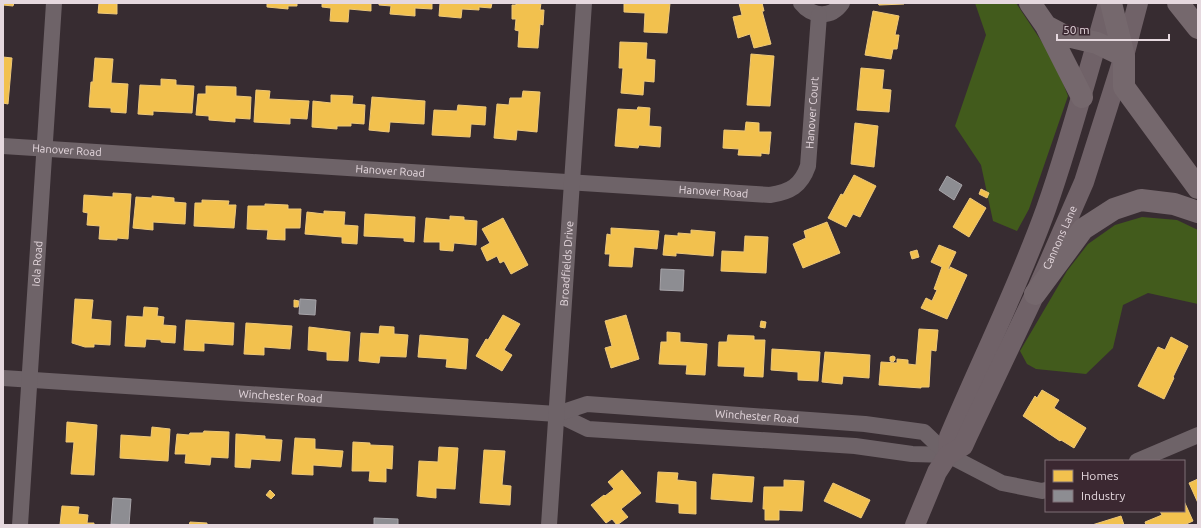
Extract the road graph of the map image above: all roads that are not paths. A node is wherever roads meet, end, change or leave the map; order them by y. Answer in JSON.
{"nodes":[{"id":1,"x":54,"y":3,"type":"edge"},
{"id":2,"x":584,"y":3,"type":"edge"},
{"id":3,"x":801,"y":3,"type":"edge"},
{"id":4,"x":842,"y":3,"type":"edge"},
{"id":5,"x":1030,"y":3,"type":"edge"},
{"id":6,"x":1109,"y":3,"type":"edge"},
{"id":7,"x":1178,"y":3,"type":"edge"},
{"id":8,"x":1136,"y":9,"type":"edge"},
{"id":9,"x":819,"y":15,"type":"junction"},
{"id":10,"x":1046,"y":26,"type":"junction"},
{"id":11,"x":1198,"y":28,"type":"edge"},
{"id":12,"x":1097,"y":43,"type":"junction"},
{"id":13,"x":1124,"y":56,"type":"junction"},
{"id":14,"x":1082,"y":97,"type":"junction"},
{"id":15,"x":3,"y":146,"type":"edge"},
{"id":16,"x":44,"y":149,"type":"junction"},
{"id":17,"x":572,"y":183,"type":"junction"},
{"id":18,"x":1198,"y":188,"type":"edge"},
{"id":19,"x":776,"y":194,"type":"joint"},
{"id":20,"x":1198,"y":212,"type":"edge"},
{"id":21,"x":1014,"y":290,"type":"junction"},
{"id":22,"x":1034,"y":296,"type":"junction"},
{"id":23,"x":3,"y":378,"type":"edge"},
{"id":24,"x":30,"y":380,"type":"junction"},
{"id":25,"x":706,"y":413,"type":"junction"},
{"id":26,"x":557,"y":414,"type":"junction"},
{"id":27,"x":814,"y":421,"type":"junction"},
{"id":28,"x":1198,"y":435,"type":"edge"},
{"id":29,"x":706,"y":437,"type":"junction"},
{"id":30,"x":814,"y":443,"type":"junction"},
{"id":31,"x":948,"y":455,"type":"junction"},
{"id":32,"x":1139,"y":460,"type":"edge"},
{"id":33,"x":1045,"y":490,"type":"edge"},
{"id":34,"x":20,"y":525,"type":"edge"},
{"id":35,"x":549,"y":525,"type":"edge"},
{"id":36,"x":915,"y":525,"type":"edge"}],
"edges":[{"from":1,"to":16,"type":"street","name":"Iola Road"},
{"from":2,"to":17,"type":"street","name":"Broadfields Drive"},
{"from":3,"to":9,"type":"street"},
{"from":4,"to":9,"type":"street"},
{"from":5,"to":10,"type":"highway"},
{"from":6,"to":12,"type":"main road","name":"Cannons Lane"},
{"from":6,"to":13,"type":"highway"},
{"from":7,"to":11,"type":"highway"},
{"from":8,"to":13,"type":"main road","name":"Cannons Lane"},
{"from":9,"to":19,"type":"street","name":"Hanover Court"},
{"from":10,"to":12,"type":"highway"},
{"from":10,"to":14,"type":"highway"},
{"from":12,"to":13,"type":"highway"},
{"from":12,"to":14,"type":"main road","name":"Cannons Lane"},
{"from":13,"to":18,"type":"highway"},
{"from":13,"to":22,"type":"main road","name":"Cannons Lane"},
{"from":14,"to":21,"type":"main road","name":"Cannons Lane"},
{"from":15,"to":16,"type":"street","name":"Hanover Road"},
{"from":16,"to":17,"type":"street","name":"Hanover Road"},
{"from":16,"to":24,"type":"street","name":"Iola Road"},
{"from":17,"to":19,"type":"street","name":"Hanover Road"},
{"from":17,"to":26,"type":"street","name":"Broadfields Drive"},
{"from":20,"to":22,"type":"highway"},
{"from":21,"to":22,"type":"main road"},
{"from":21,"to":31,"type":"main road","name":"Cannons Lane"},
{"from":22,"to":31,"type":"main road","name":"Cannons Lane"},
{"from":23,"to":24,"type":"street","name":"Winchester Road"},
{"from":24,"to":26,"type":"street","name":"Winchester Road"},
{"from":24,"to":34,"type":"street","name":"Iola Road"},
{"from":25,"to":26,"type":"street","name":"Winchester Road"},
{"from":25,"to":27,"type":"street","name":"Winchester Road"},
{"from":25,"to":29,"type":"street"},
{"from":26,"to":29,"type":"street","name":"Winchester Road"},
{"from":26,"to":35,"type":"street","name":"Broadfields Drive"},
{"from":27,"to":30,"type":"street"},
{"from":27,"to":31,"type":"street","name":"Winchester Road"},
{"from":28,"to":32,"type":"street"},
{"from":29,"to":30,"type":"street","name":"Winchester Road"},
{"from":30,"to":31,"type":"street","name":"Winchester Road"},
{"from":31,"to":33,"type":"street","name":"Winchester Road"},
{"from":31,"to":36,"type":"main road","name":"Cannons Lane"}]}
